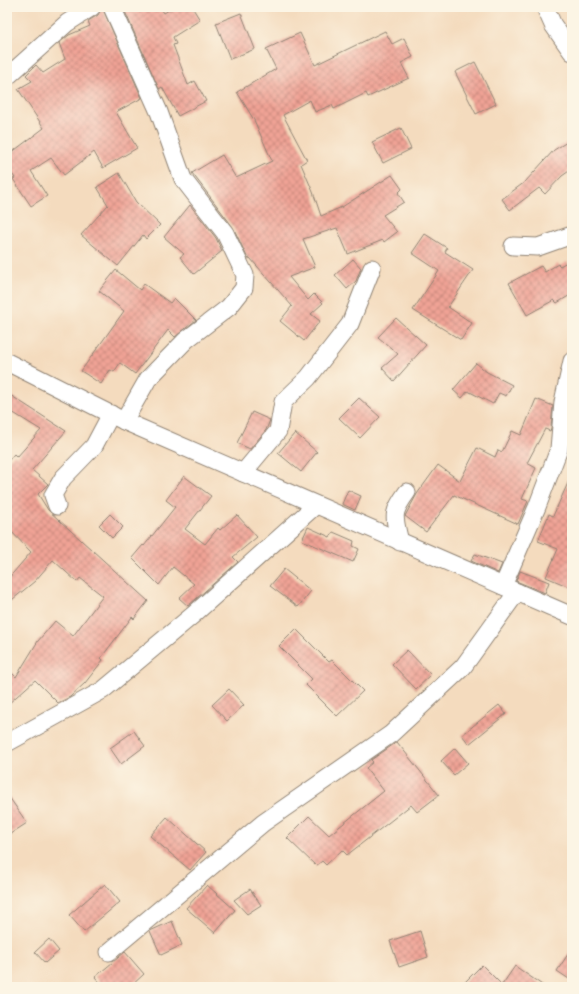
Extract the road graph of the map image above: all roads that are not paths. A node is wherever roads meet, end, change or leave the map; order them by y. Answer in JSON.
{"nodes":[{"id":1,"x":92,"y":7,"type":"edge"},
{"id":2,"x":112,"y":7,"type":"edge"},
{"id":3,"x":545,"y":7,"type":"edge"},
{"id":4,"x":572,"y":52,"type":"edge"},
{"id":5,"x":7,"y":77,"type":"edge"},
{"id":6,"x":572,"y":235,"type":"edge"},
{"id":7,"x":513,"y":246,"type":"dead end"},
{"id":8,"x":372,"y":268,"type":"dead end"},
{"id":9,"x":572,"y":361,"type":"edge"},
{"id":10,"x":7,"y":362,"type":"edge"},
{"id":11,"x":118,"y":418,"type":"junction"},
{"id":12,"x":243,"y":473,"type":"junction"},
{"id":13,"x":407,"y":492,"type":"dead end"},
{"id":14,"x":316,"y":505,"type":"junction"},
{"id":15,"x":57,"y":506,"type":"dead end"},
{"id":16,"x":400,"y":542,"type":"junction"},
{"id":17,"x":510,"y":589,"type":"junction"},
{"id":18,"x":572,"y":616,"type":"edge"},
{"id":19,"x":7,"y":743,"type":"edge"},
{"id":20,"x":109,"y":952,"type":"dead end"}],
"edges":[{"from":1,"to":5,"type":"street"},
{"from":2,"to":11,"type":"street"},
{"from":3,"to":4,"type":"street"},
{"from":6,"to":7,"type":"street"},
{"from":8,"to":12,"type":"street"},
{"from":9,"to":17,"type":"street"},
{"from":10,"to":11,"type":"street"},
{"from":11,"to":12,"type":"street"},
{"from":11,"to":15,"type":"street"},
{"from":12,"to":14,"type":"street"},
{"from":13,"to":16,"type":"street"},
{"from":14,"to":16,"type":"street"},
{"from":14,"to":19,"type":"street"},
{"from":16,"to":17,"type":"street"},
{"from":17,"to":18,"type":"street"},
{"from":17,"to":20,"type":"street"}]}
